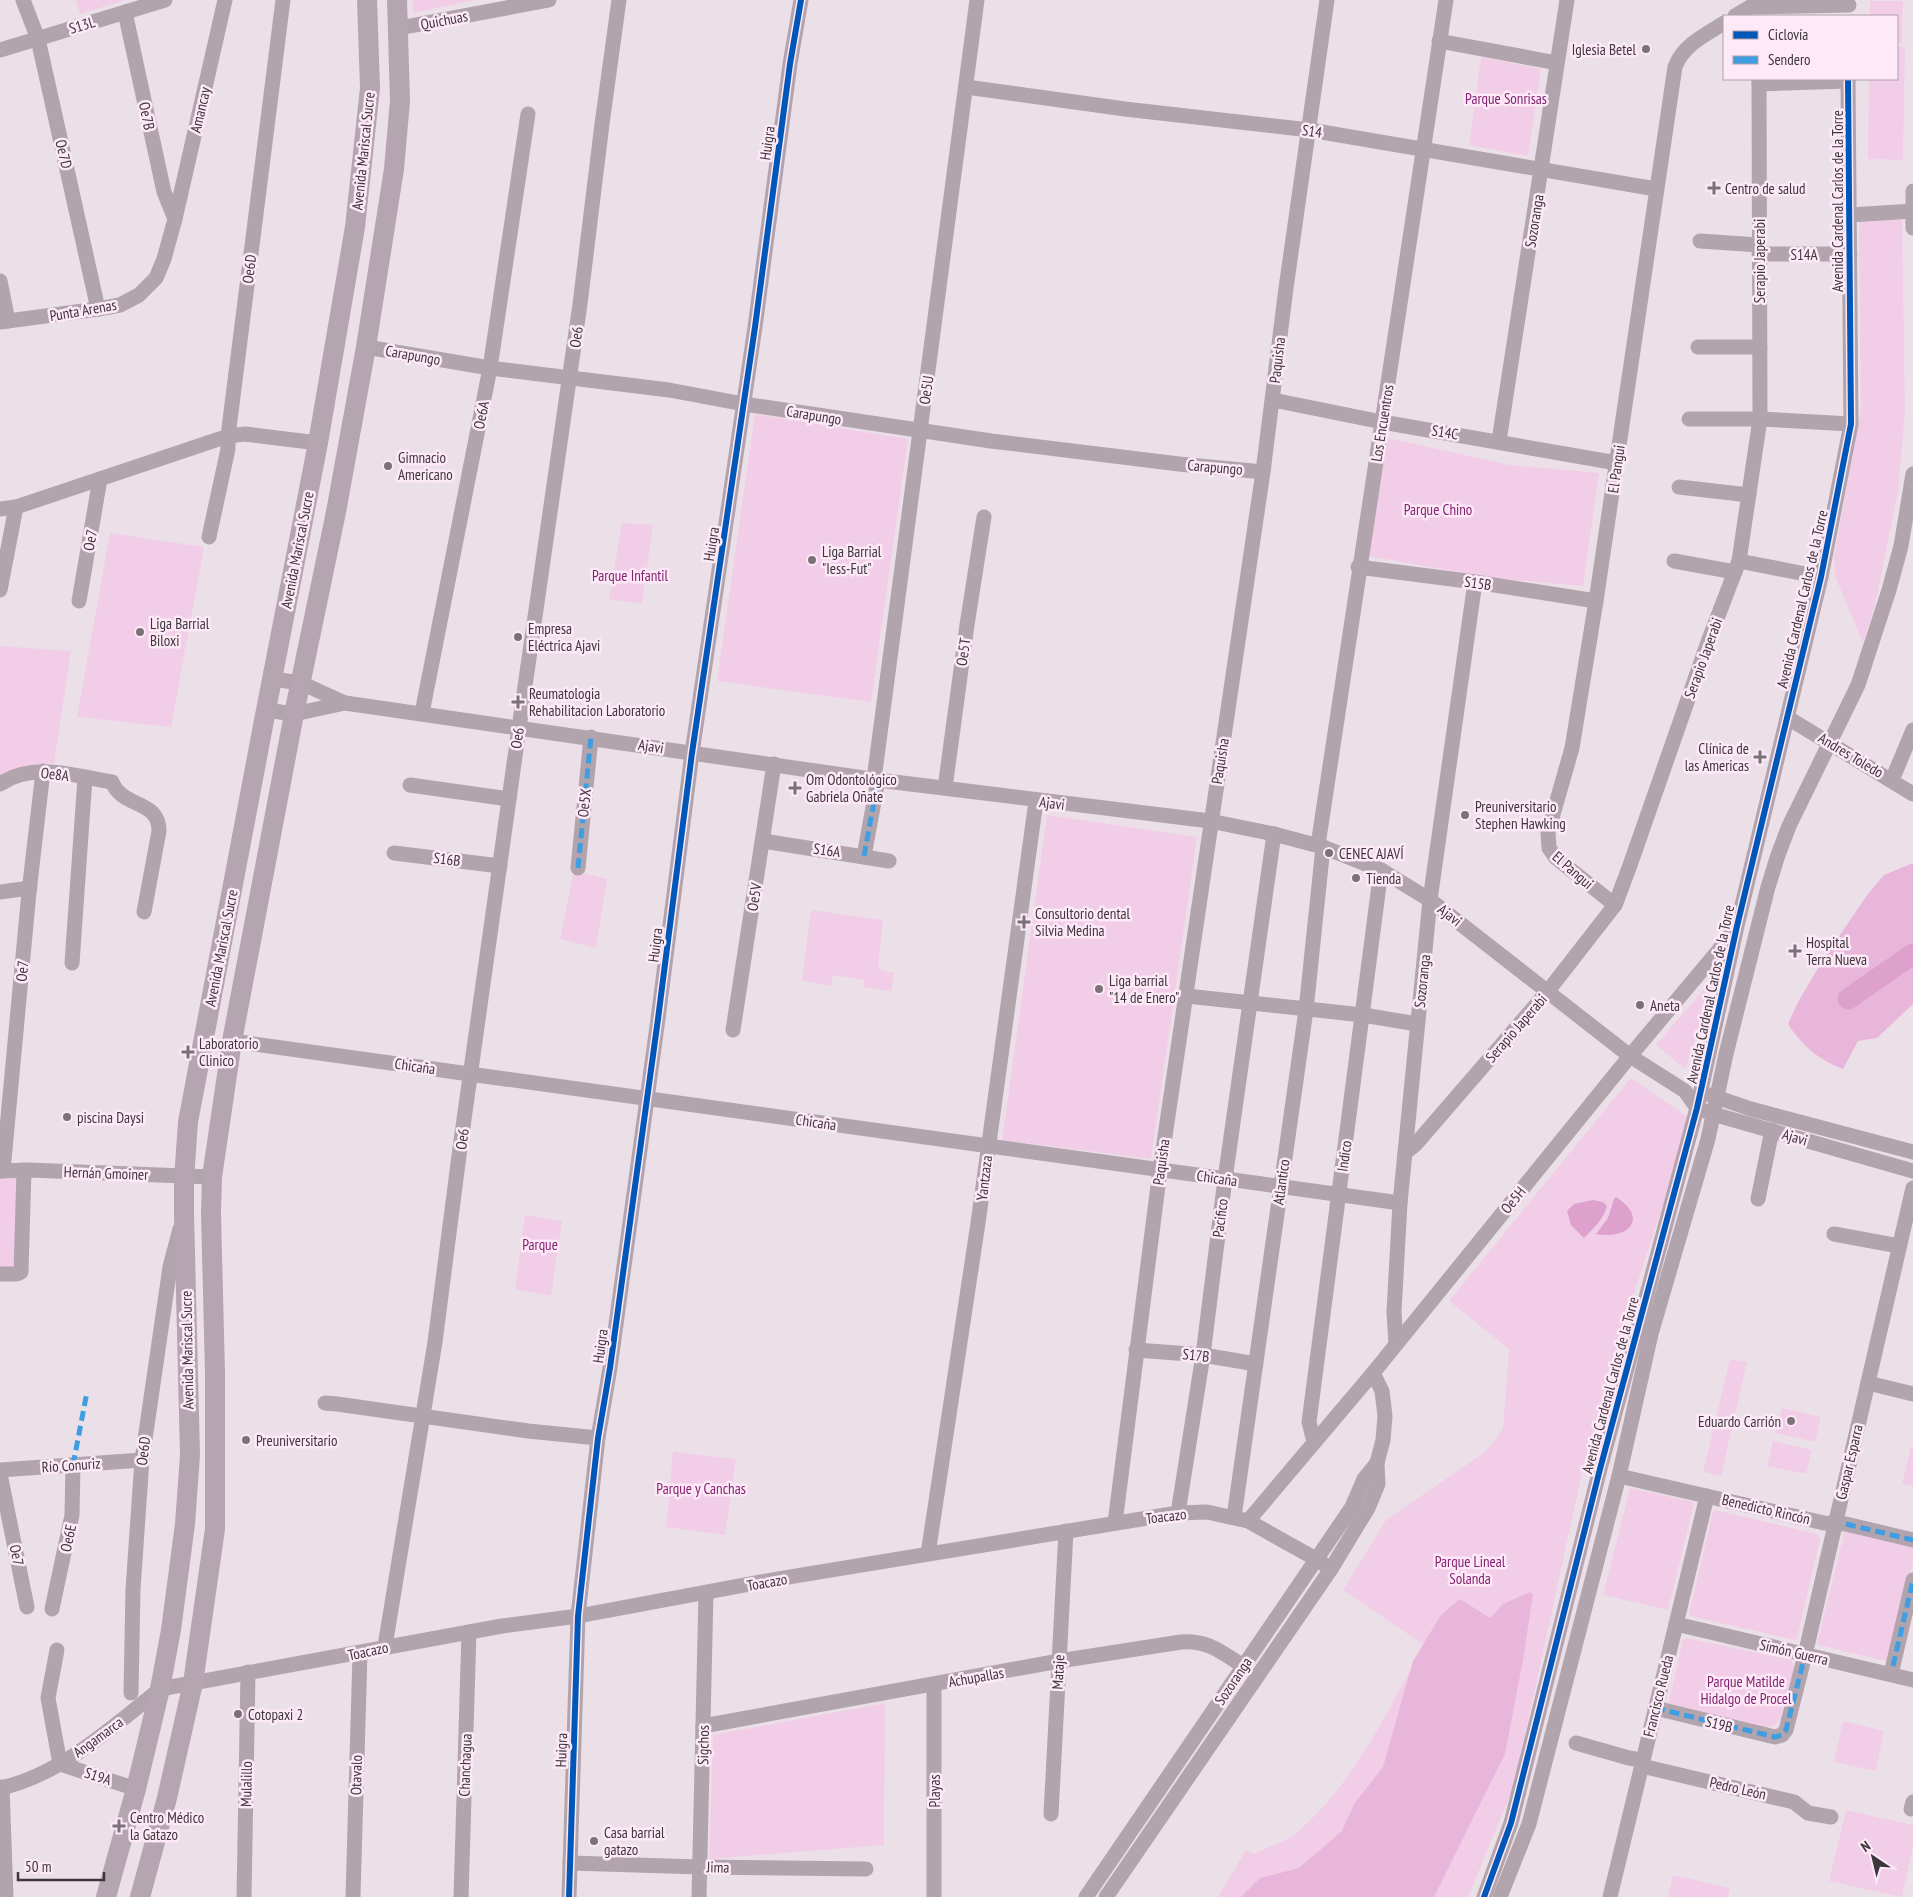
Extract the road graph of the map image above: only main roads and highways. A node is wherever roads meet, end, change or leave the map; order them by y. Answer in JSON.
{"nodes":[{"id":1,"x":367,"y":0,"type":"edge"},
{"id":2,"x":397,"y":0,"type":"edge"},
{"id":3,"x":106,"y":1897,"type":"edge"},
{"id":4,"x":140,"y":1897,"type":"edge"}],
"edges":[{"from":1,"to":3,"type":"main road","name":"Avenida Mariscal Sucre"},
{"from":2,"to":4,"type":"main road","name":"Avenida Mariscal Sucre"}]}
